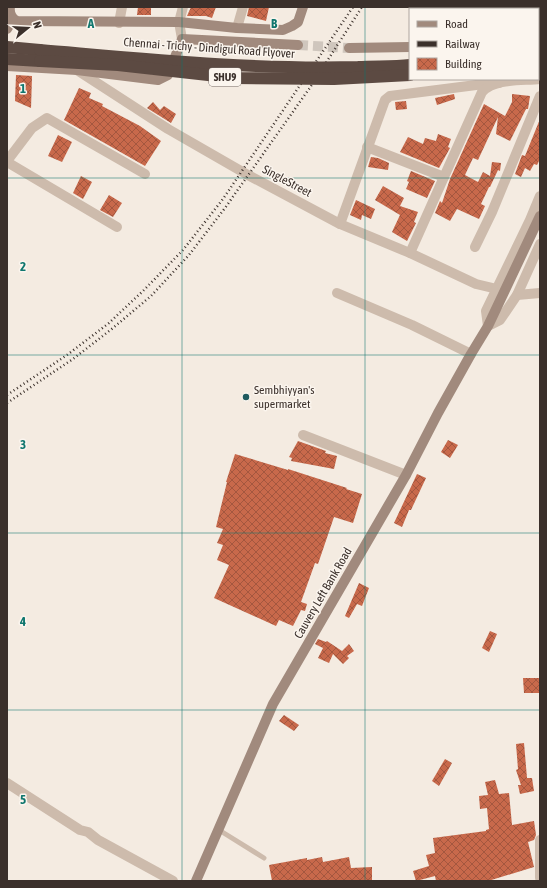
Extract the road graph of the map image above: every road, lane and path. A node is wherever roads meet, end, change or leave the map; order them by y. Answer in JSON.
{"nodes":[{"id":1,"x":10,"y":7,"type":"edge"},
{"id":2,"x":122,"y":7,"type":"edge"},
{"id":3,"x":183,"y":7,"type":"edge"},
{"id":4,"x":243,"y":7,"type":"edge"},
{"id":5,"x":303,"y":7,"type":"edge"},
{"id":6,"x":15,"y":20,"type":"junction"},
{"id":7,"x":179,"y":22,"type":"junction"},
{"id":8,"x":119,"y":23,"type":"junction"},
{"id":9,"x":237,"y":28,"type":"junction"},
{"id":10,"x":7,"y":30,"type":"edge"},
{"id":11,"x":182,"y":39,"type":"junction"},
{"id":12,"x":298,"y":45,"type":"tunnel mouth"},
{"id":13,"x":7,"y":47,"type":"edge"},
{"id":14,"x":409,"y":47,"type":"edge"},
{"id":15,"x":349,"y":48,"type":"tunnel mouth"},
{"id":16,"x":40,"y":56,"type":"junction"},
{"id":17,"x":7,"y":59,"type":"edge"},
{"id":18,"x":409,"y":65,"type":"edge"},
{"id":19,"x":7,"y":66,"type":"edge"},
{"id":20,"x":77,"y":70,"type":"junction"},
{"id":21,"x":409,"y":75,"type":"edge"},
{"id":22,"x":530,"y":80,"type":"edge"},
{"id":23,"x":499,"y":83,"type":"junction"},
{"id":24,"x":540,"y":96,"type":"edge"},
{"id":25,"x":367,"y":147,"type":"junction"},
{"id":26,"x":7,"y":162,"type":"edge"},
{"id":27,"x":145,"y":174,"type":"dead end"},
{"id":28,"x":444,"y":178,"type":"junction"},
{"id":29,"x":540,"y":196,"type":"edge"},
{"id":30,"x":540,"y":216,"type":"edge"},
{"id":31,"x":340,"y":224,"type":"junction"},
{"id":32,"x":118,"y":227,"type":"dead end"},
{"id":33,"x":540,"y":244,"type":"edge"},
{"id":34,"x":475,"y":247,"type":"dead end"},
{"id":35,"x":410,"y":253,"type":"junction"},
{"id":36,"x":497,"y":289,"type":"junction"},
{"id":37,"x":337,"y":293,"type":"dead end"},
{"id":38,"x":540,"y":293,"type":"edge"},
{"id":39,"x":517,"y":295,"type":"junction"},
{"id":40,"x":488,"y":326,"type":"junction"},
{"id":41,"x":471,"y":354,"type":"junction"},
{"id":42,"x":303,"y":435,"type":"dead end"},
{"id":43,"x":406,"y":475,"type":"junction"},
{"id":44,"x":7,"y":783,"type":"edge"},
{"id":45,"x":219,"y":830,"type":"junction"},
{"id":46,"x":540,"y":840,"type":"edge"},
{"id":47,"x":264,"y":858,"type":"dead end"},
{"id":48,"x":540,"y":878,"type":"edge"},
{"id":49,"x":172,"y":881,"type":"edge"},
{"id":50,"x":196,"y":881,"type":"edge"}],
"edges":[{"from":1,"to":6,"type":"main road"},
{"from":2,"to":8,"type":"street"},
{"from":3,"to":7,"type":"street"},
{"from":4,"to":9,"type":"street"},
{"from":5,"to":9,"type":"main road"},
{"from":6,"to":8,"type":"main road"},
{"from":6,"to":10,"type":"main road"},
{"from":7,"to":8,"type":"main road"},
{"from":7,"to":9,"type":"main road"},
{"from":7,"to":11,"type":"street"},
{"from":11,"to":12,"type":"main road"},
{"from":11,"to":20,"type":"main road"},
{"from":13,"to":16,"type":"highway","name":"Chennai - Trichy - Dindigul Road Flyover","number":"SHU9"},
{"from":14,"to":15,"type":"main road"},
{"from":16,"to":17,"type":"highway","name":"Chennai - Trichy - Dindigul Road Flyover","number":"SHU9"},
{"from":16,"to":18,"type":"highway","name":"Chennai - Trichy - Dindigul Road Flyover","number":"SHU9","bridge":true},
{"from":16,"to":21,"type":"highway","name":"Chennai - Trichy - Dindigul Road Flyover","number":"SHU9","bridge":true},
{"from":19,"to":20,"type":"main road"},
{"from":20,"to":31,"type":"street","name":"SingleStreet"},
{"from":22,"to":23,"type":"street"},
{"from":23,"to":25,"type":"street"},
{"from":23,"to":28,"type":"street"},
{"from":24,"to":34,"type":"street"},
{"from":25,"to":28,"type":"street"},
{"from":25,"to":31,"type":"street"},
{"from":26,"to":27,"type":"street"},
{"from":26,"to":32,"type":"street"},
{"from":28,"to":35,"type":"street"},
{"from":29,"to":36,"type":"street"},
{"from":30,"to":40,"type":"main road","name":"Cauvery Left Bank Road"},
{"from":31,"to":35,"type":"street","name":"SingleStreet"},
{"from":33,"to":39,"type":"street"},
{"from":35,"to":36,"type":"street","name":"SingleStreet"},
{"from":36,"to":40,"type":"street"},
{"from":37,"to":41,"type":"street"},
{"from":38,"to":39,"type":"street"},
{"from":39,"to":40,"type":"street"},
{"from":40,"to":41,"type":"main road","name":"Cauvery Left Bank Road"},
{"from":41,"to":43,"type":"main road","name":"Cauvery Left Bank Road"},
{"from":42,"to":43,"type":"street"},
{"from":43,"to":45,"type":"main road","name":"Cauvery Left Bank Road"},
{"from":44,"to":49,"type":"street"},
{"from":45,"to":47,"type":"lane"},
{"from":45,"to":50,"type":"main road","name":"Cauvery Left Bank Road"},
{"from":46,"to":48,"type":"street"}]}
